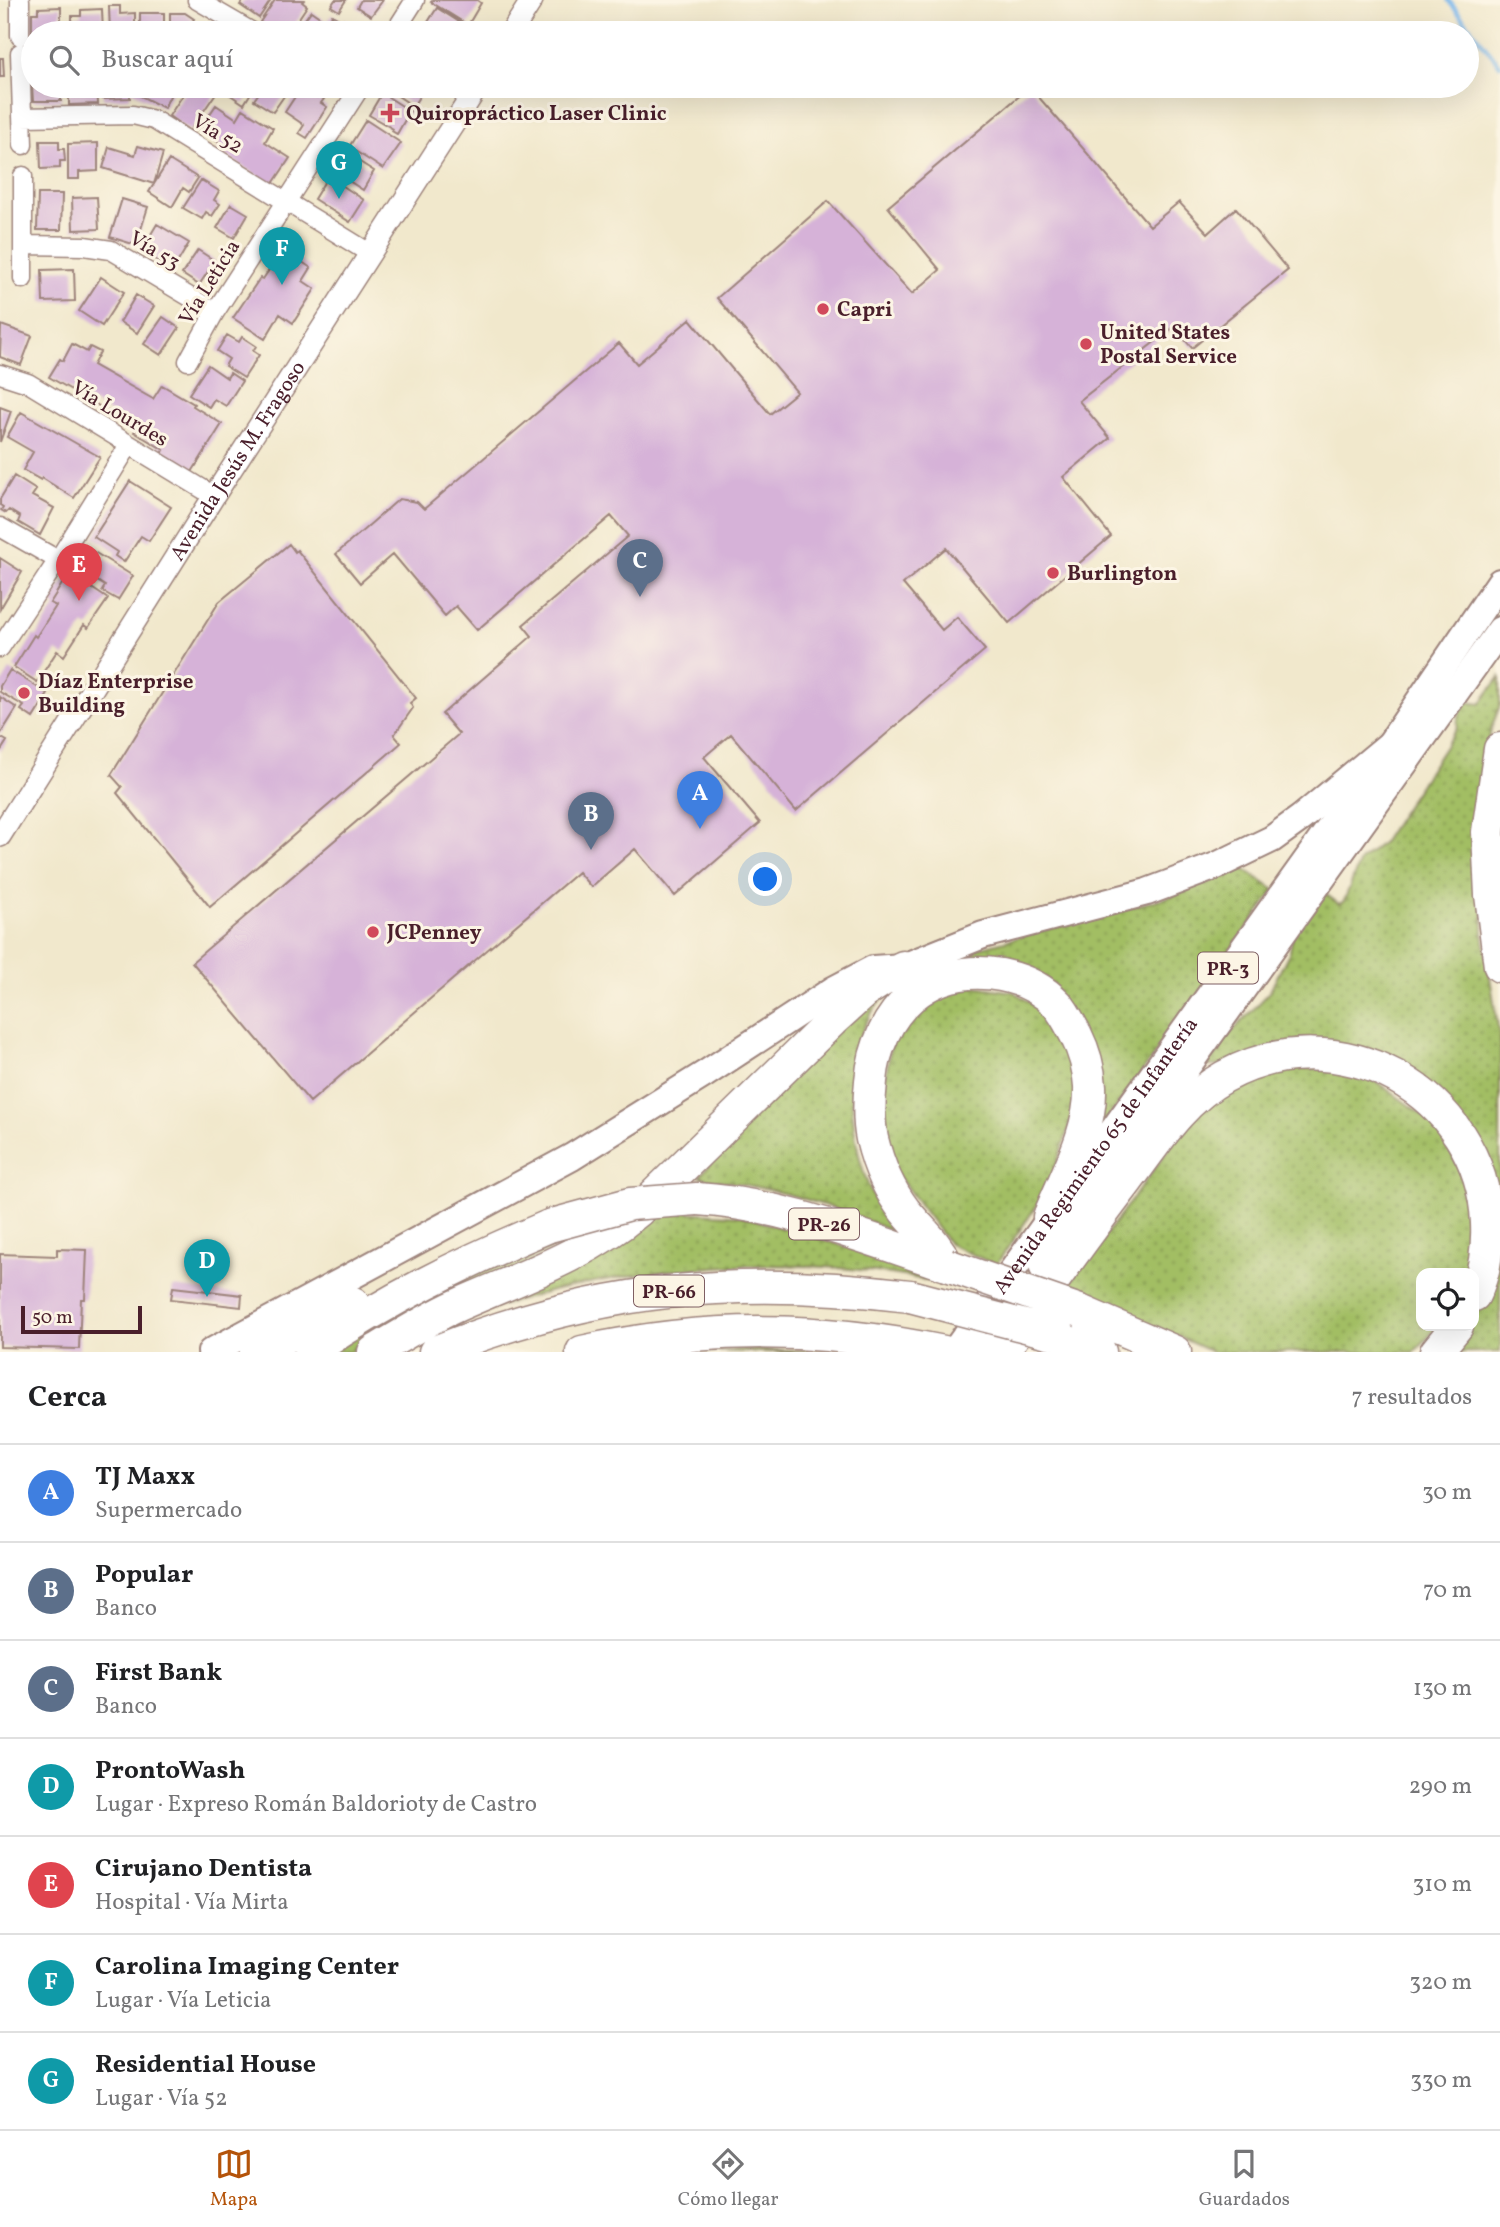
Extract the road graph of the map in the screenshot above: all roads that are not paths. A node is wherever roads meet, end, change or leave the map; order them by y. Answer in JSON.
{"nodes":[{"id":1,"x":20,"y":0,"type":"edge"},
{"id":2,"x":197,"y":0,"type":"edge"},
{"id":3,"x":415,"y":0,"type":"edge"},
{"id":4,"x":532,"y":0,"type":"edge"},
{"id":5,"x":233,"y":21,"type":"edge"},
{"id":6,"x":402,"y":21,"type":"edge"},
{"id":7,"x":519,"y":21,"type":"edge"},
{"id":8,"x":21,"y":80,"type":"edge"},
{"id":9,"x":21,"y":98,"type":"edge"},
{"id":10,"x":348,"y":98,"type":"edge"},
{"id":11,"x":470,"y":98,"type":"edge"},
{"id":12,"x":22,"y":117,"type":"junction"},
{"id":13,"x":23,"y":145,"type":"dead end"},
{"id":14,"x":23,"y":176,"type":"dead end"},
{"id":15,"x":287,"y":203,"type":"junction"},
{"id":16,"x":24,"y":246,"type":"junction"},
{"id":17,"x":371,"y":254,"type":"junction"},
{"id":18,"x":23,"y":279,"type":"dead end"},
{"id":19,"x":215,"y":312,"type":"junction"},
{"id":20,"x":188,"y":361,"type":"dead end"},
{"id":21,"x":0,"y":374,"type":"edge"},
{"id":22,"x":129,"y":445,"type":"junction"},
{"id":23,"x":214,"y":496,"type":"junction"},
{"id":24,"x":0,"y":527,"type":"edge"},
{"id":25,"x":58,"y":560,"type":"junction"},
{"id":26,"x":1500,"y":582,"type":"edge"},
{"id":27,"x":1500,"y":630,"type":"edge"},
{"id":28,"x":0,"y":648,"type":"edge"},
{"id":29,"x":1390,"y":744,"type":"junction"},
{"id":30,"x":1500,"y":749,"type":"edge"},
{"id":31,"x":0,"y":836,"type":"edge"},
{"id":32,"x":1500,"y":966,"type":"edge"},
{"id":33,"x":904,"y":967,"type":"junction"},
{"id":34,"x":1049,"y":1217,"type":"junction"},
{"id":35,"x":475,"y":1259,"type":"junction"},
{"id":36,"x":947,"y":1265,"type":"junction"},
{"id":37,"x":1479,"y":1279,"type":"edge"},
{"id":38,"x":1453,"y":1331,"type":"edge"},
{"id":39,"x":211,"y":1352,"type":"edge"},
{"id":40,"x":256,"y":1352,"type":"edge"},
{"id":41,"x":310,"y":1352,"type":"edge"},
{"id":42,"x":374,"y":1352,"type":"edge"},
{"id":43,"x":435,"y":1352,"type":"edge"},
{"id":44,"x":582,"y":1352,"type":"edge"},
{"id":45,"x":944,"y":1352,"type":"edge"},
{"id":46,"x":954,"y":1352,"type":"edge"},
{"id":47,"x":983,"y":1352,"type":"edge"},
{"id":48,"x":1002,"y":1352,"type":"edge"},
{"id":49,"x":1100,"y":1352,"type":"edge"},
{"id":50,"x":1175,"y":1352,"type":"edge"},
{"id":51,"x":1436,"y":1352,"type":"edge"}],
"edges":[{"from":1,"to":8,"type":"street"},
{"from":2,"to":5,"type":"street"},
{"from":3,"to":6,"type":"street"},
{"from":4,"to":7,"type":"street"},
{"from":9,"to":12,"type":"street"},
{"from":10,"to":15,"type":"street","name":"Vía Leticia"},
{"from":11,"to":17,"type":"street","name":"Avenida Jesús M. Fragoso"},
{"from":12,"to":13,"type":"street"},
{"from":12,"to":15,"type":"street","name":"Vía 52"},
{"from":14,"to":16,"type":"street"},
{"from":15,"to":17,"type":"street","name":"Vía 52"},
{"from":15,"to":19,"type":"street","name":"Vía Leticia"},
{"from":16,"to":18,"type":"street"},
{"from":16,"to":19,"type":"street","name":"Vía 53"},
{"from":17,"to":23,"type":"street","name":"Avenida Jesús M. Fragoso"},
{"from":19,"to":20,"type":"street","name":"Vía Leticia"},
{"from":21,"to":22,"type":"street","name":"Vía Lourdes"},
{"from":22,"to":23,"type":"street","name":"Vía Lourdes"},
{"from":22,"to":25,"type":"street"},
{"from":23,"to":31,"type":"street","name":"Avenida Jesús M. Fragoso"},
{"from":24,"to":25,"type":"street"},
{"from":25,"to":28,"type":"street"},
{"from":26,"to":29,"type":"main road","name":"Avenida Regimiento 65 de Infantería","number":"PR-3"},
{"from":27,"to":47,"type":"main road","name":"Avenida Regimiento 65 de Infantería","number":"PR-3"},
{"from":29,"to":33,"type":"main road"},
{"from":29,"to":34,"type":"main road","name":"Avenida Regimiento 65 de Infantería","number":"PR-3"},
{"from":30,"to":32,"type":"highway"},
{"from":33,"to":39,"type":"main road"},
{"from":33,"to":42,"type":"highway"},
{"from":34,"to":36,"type":"highway"},
{"from":34,"to":46,"type":"main road","name":"Avenida Regimiento 65 de Infantería","number":"PR-3"},
{"from":35,"to":36,"type":"highway","number":"PR-26","bridge":true},
{"from":35,"to":40,"type":"highway"},
{"from":35,"to":41,"type":"highway","number":"PR-26"},
{"from":36,"to":50,"type":"highway","number":"PR-26","bridge":true},
{"from":37,"to":48,"type":"highway"},
{"from":38,"to":51,"type":"highway"},
{"from":43,"to":49,"type":"highway","number":"PR-66","bridge":true},
{"from":44,"to":45,"type":"highway","number":"PR-66"}]}
